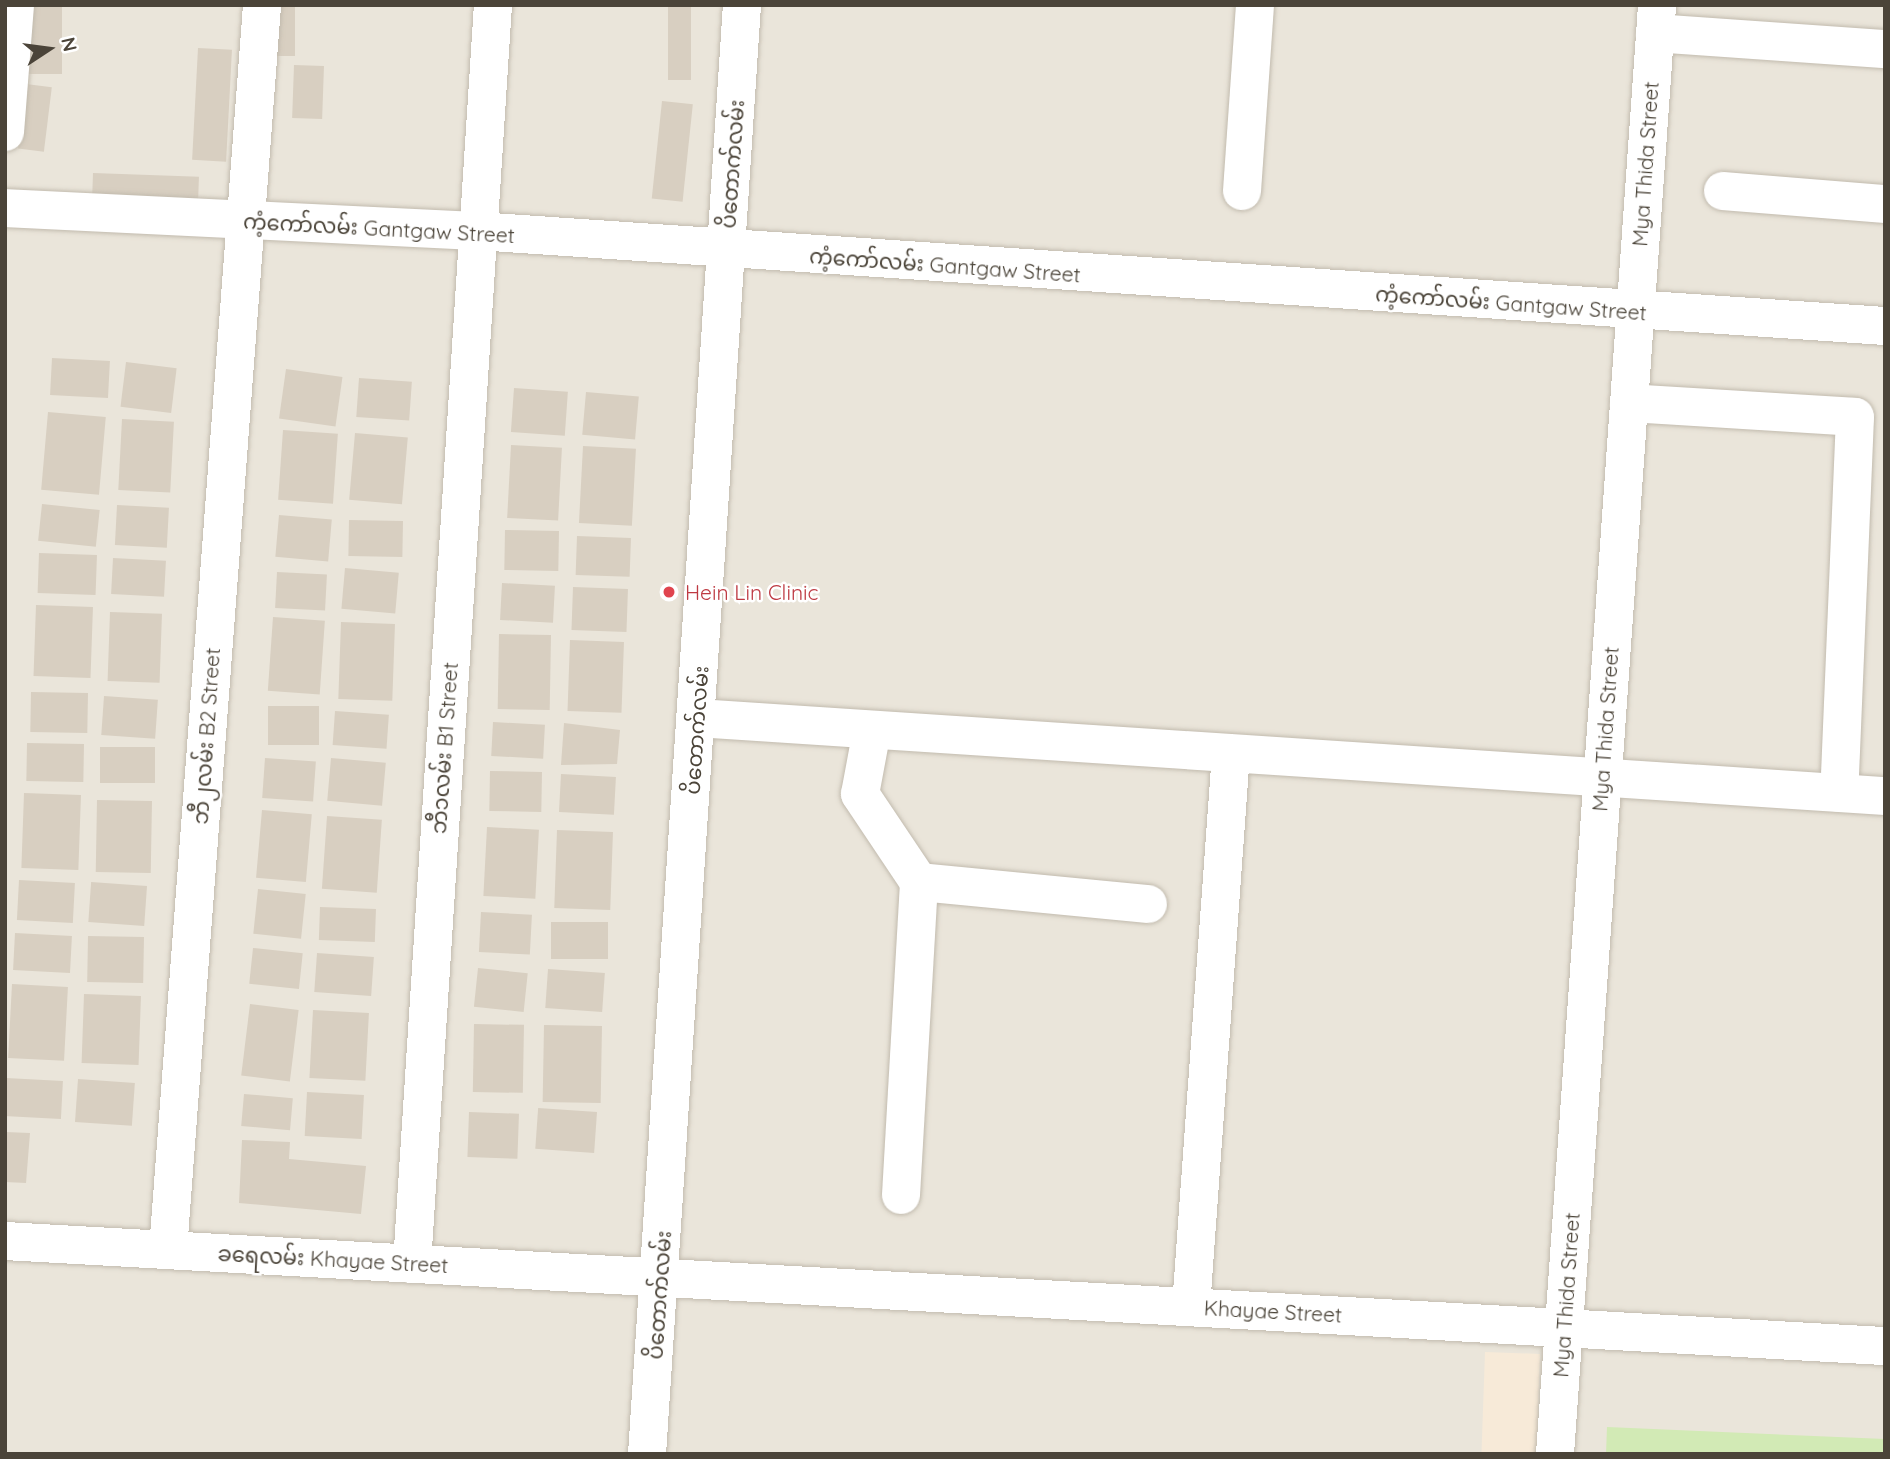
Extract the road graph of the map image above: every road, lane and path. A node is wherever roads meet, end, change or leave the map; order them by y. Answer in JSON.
{"nodes":[{"id":1,"x":15,"y":5,"type":"edge"},
{"id":2,"x":262,"y":5,"type":"edge"},
{"id":3,"x":493,"y":5,"type":"edge"},
{"id":4,"x":742,"y":5,"type":"edge"},
{"id":5,"x":1255,"y":5,"type":"edge"},
{"id":6,"x":1656,"y":19,"type":"edge"},
{"id":7,"x":1885,"y":49,"type":"edge"},
{"id":8,"x":5,"y":132,"type":"edge"},
{"id":9,"x":1242,"y":191,"type":"dead end"},
{"id":10,"x":1723,"y":191,"type":"dead end"},
{"id":11,"x":1885,"y":204,"type":"edge"},
{"id":12,"x":5,"y":208,"type":"edge"},
{"id":13,"x":245,"y":222,"type":"junction"},
{"id":14,"x":477,"y":231,"type":"junction"},
{"id":15,"x":726,"y":251,"type":"junction"},
{"id":16,"x":1634,"y":312,"type":"junction"},
{"id":17,"x":1885,"y":326,"type":"edge"},
{"id":18,"x":1629,"y":403,"type":"junction"},
{"id":19,"x":1870,"y":418,"type":"edge"},
{"id":20,"x":697,"y":718,"type":"junction"},
{"id":21,"x":872,"y":730,"type":"junction"},
{"id":22,"x":1231,"y":753,"type":"junction"},
{"id":23,"x":1601,"y":775,"type":"junction"},
{"id":24,"x":1839,"y":793,"type":"junction"},
{"id":25,"x":1885,"y":796,"type":"edge"},
{"id":26,"x":919,"y":882,"type":"junction"},
{"id":27,"x":1148,"y":904,"type":"dead end"},
{"id":28,"x":901,"y":1195,"type":"dead end"},
{"id":29,"x":5,"y":1241,"type":"edge"},
{"id":30,"x":168,"y":1250,"type":"junction"},
{"id":31,"x":412,"y":1264,"type":"junction"},
{"id":32,"x":661,"y":1279,"type":"junction"},
{"id":33,"x":1191,"y":1307,"type":"junction"},
{"id":34,"x":1565,"y":1327,"type":"junction"},
{"id":35,"x":1885,"y":1346,"type":"edge"},
{"id":36,"x":647,"y":1454,"type":"edge"},
{"id":37,"x":1555,"y":1454,"type":"edge"}],
"edges":[{"from":1,"to":8,"type":"street"},
{"from":2,"to":13,"type":"street","name":"ဘီ၂လမ်း B2 Street"},
{"from":3,"to":14,"type":"street","name":"ဘီ၁လမ်း B1 Street"},
{"from":4,"to":15,"type":"street","name":"ပိတောက်လမ်း"},
{"from":5,"to":9,"type":"street"},
{"from":6,"to":7,"type":"street"},
{"from":6,"to":16,"type":"street","name":"Mya Thida Street"},
{"from":10,"to":11,"type":"street"},
{"from":12,"to":13,"type":"street","name":"ကံ့ကော်လမ်း Gantgaw Street"},
{"from":13,"to":14,"type":"street","name":"ကံ့ကော်လမ်း Gantgaw Street"},
{"from":13,"to":30,"type":"street","name":"ဘီ၂လမ်း B2 Street"},
{"from":14,"to":15,"type":"street","name":"ကံ့ကော်လမ်း Gantgaw Street"},
{"from":14,"to":31,"type":"street","name":"ဘီ၁လမ်း B1 Street"},
{"from":15,"to":16,"type":"street","name":"ကံ့ကော်လမ်း Gantgaw Street"},
{"from":15,"to":20,"type":"street","name":"ပိတောက်လမ်း"},
{"from":16,"to":17,"type":"street","name":"ကံ့ကော်လမ်း Gantgaw Street"},
{"from":16,"to":18,"type":"street","name":"Mya Thida Street"},
{"from":18,"to":19,"type":"street"},
{"from":18,"to":23,"type":"street","name":"Mya Thida Street"},
{"from":19,"to":24,"type":"street"},
{"from":20,"to":21,"type":"street"},
{"from":20,"to":32,"type":"street","name":"ပိတောက်လမ်း"},
{"from":21,"to":22,"type":"street"},
{"from":21,"to":26,"type":"street"},
{"from":22,"to":23,"type":"street"},
{"from":22,"to":33,"type":"street"},
{"from":23,"to":24,"type":"street"},
{"from":23,"to":34,"type":"street","name":"Mya Thida Street"},
{"from":24,"to":25,"type":"street"},
{"from":26,"to":27,"type":"street"},
{"from":26,"to":28,"type":"street"},
{"from":29,"to":30,"type":"street","name":"ခရေလမ်း Khayae Street"},
{"from":30,"to":31,"type":"street","name":"ခရေလမ်း Khayae Street"},
{"from":31,"to":32,"type":"street","name":"ခရေလမ်း Khayae Street"},
{"from":32,"to":33,"type":"street","name":"Khayae Street"},
{"from":32,"to":36,"type":"street","name":"ပိတောက်လမ်း"},
{"from":33,"to":34,"type":"street","name":"Khayae Street"},
{"from":34,"to":35,"type":"street","name":"Khayae Street"},
{"from":34,"to":37,"type":"street","name":"Mya Thida Street"}]}
